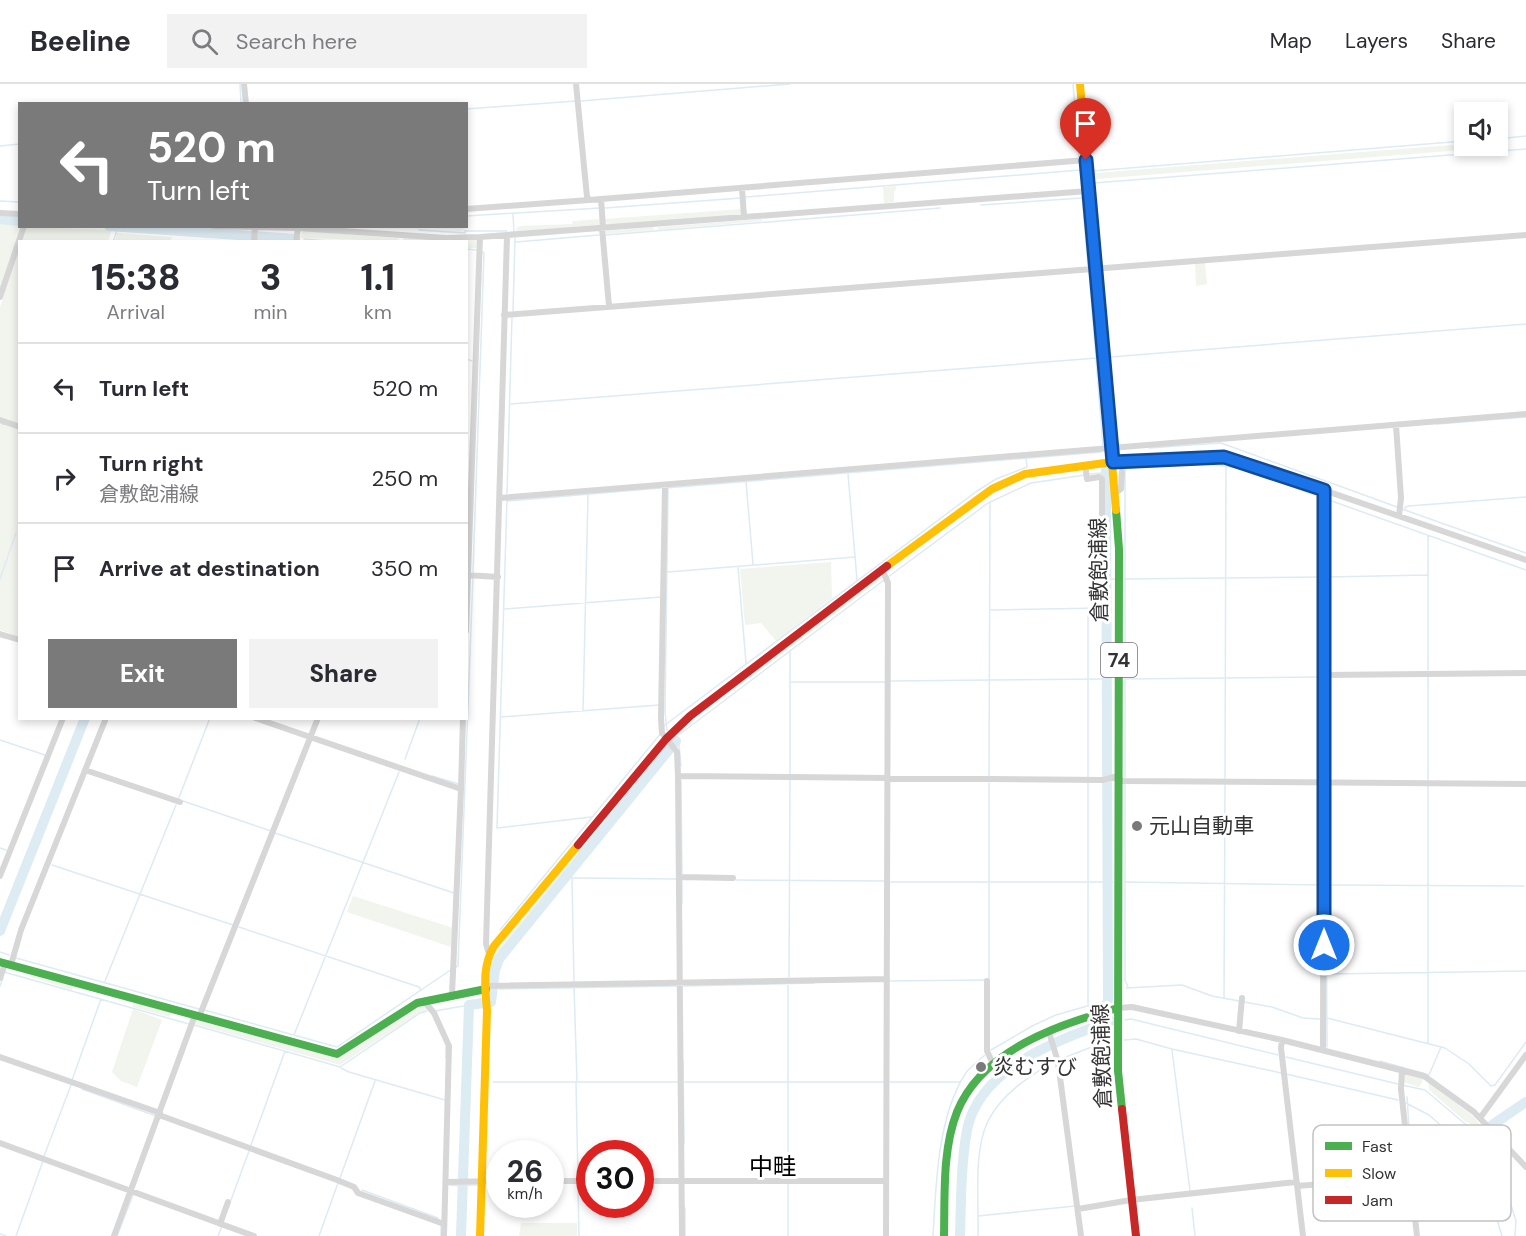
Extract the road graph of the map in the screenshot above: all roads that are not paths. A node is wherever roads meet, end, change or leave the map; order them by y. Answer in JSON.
{"nodes":[{"id":1,"x":244,"y":84,"type":"edge"},
{"id":2,"x":576,"y":84,"type":"edge"},
{"id":3,"x":1080,"y":84,"type":"edge"},
{"id":4,"x":246,"y":102,"type":"edge"},
{"id":5,"x":1086,"y":160,"type":"junction"},
{"id":6,"x":1088,"y":190,"type":"junction"},
{"id":7,"x":743,"y":194,"type":"junction"},
{"id":8,"x":590,"y":200,"type":"junction"},
{"id":9,"x":601,"y":205,"type":"junction"},
{"id":10,"x":468,"y":209,"type":"edge"},
{"id":11,"x":0,"y":213,"type":"edge"},
{"id":12,"x":18,"y":214,"type":"edge"},
{"id":13,"x":744,"y":218,"type":"junction"},
{"id":14,"x":602,"y":227,"type":"junction"},
{"id":15,"x":226,"y":228,"type":"edge"},
{"id":16,"x":298,"y":228,"type":"junction"},
{"id":17,"x":255,"y":233,"type":"edge"},
{"id":18,"x":512,"y":235,"type":"junction"},
{"id":19,"x":1526,"y":235,"type":"edge"},
{"id":20,"x":480,"y":237,"type":"junction"},
{"id":21,"x":296,"y":240,"type":"edge"},
{"id":22,"x":18,"y":244,"type":"edge"},
{"id":23,"x":1090,"y":269,"type":"junction"},
{"id":24,"x":0,"y":297,"type":"edge"},
{"id":25,"x":609,"y":305,"type":"junction"},
{"id":26,"x":510,"y":315,"type":"junction"},
{"id":27,"x":1526,"y":414,"type":"edge"},
{"id":28,"x":0,"y":420,"type":"edge"},
{"id":29,"x":18,"y":426,"type":"edge"},
{"id":30,"x":1396,"y":426,"type":"junction"},
{"id":31,"x":1106,"y":448,"type":"junction"},
{"id":32,"x":1107,"y":463,"type":"junction"},
{"id":33,"x":1086,"y":471,"type":"junction"},
{"id":34,"x":1122,"y":472,"type":"dead end"},
{"id":35,"x":665,"y":487,"type":"junction"},
{"id":36,"x":1115,"y":493,"type":"junction"},
{"id":37,"x":1324,"y":496,"type":"junction"},
{"id":38,"x":504,"y":498,"type":"junction"},
{"id":39,"x":1400,"y":511,"type":"junction"},
{"id":40,"x":1526,"y":560,"type":"edge"},
{"id":41,"x":470,"y":575,"type":"edge"},
{"id":42,"x":885,"y":575,"type":"junction"},
{"id":43,"x":498,"y":577,"type":"junction"},
{"id":44,"x":468,"y":603,"type":"edge"},
{"id":45,"x":1102,"y":609,"type":"dead end"},
{"id":46,"x":0,"y":634,"type":"edge"},
{"id":47,"x":18,"y":639,"type":"edge"},
{"id":48,"x":1526,"y":673,"type":"edge"},
{"id":49,"x":1325,"y":676,"type":"junction"},
{"id":50,"x":62,"y":720,"type":"edge"},
{"id":51,"x":105,"y":720,"type":"edge"},
{"id":52,"x":261,"y":720,"type":"edge"},
{"id":53,"x":317,"y":720,"type":"edge"},
{"id":54,"x":464,"y":720,"type":"edge"},
{"id":55,"x":310,"y":737,"type":"junction"},
{"id":56,"x":667,"y":738,"type":"junction"},
{"id":57,"x":85,"y":771,"type":"junction"},
{"id":58,"x":678,"y":776,"type":"junction"},
{"id":59,"x":888,"y":779,"type":"junction"},
{"id":60,"x":1117,"y":780,"type":"junction"},
{"id":61,"x":1325,"y":783,"type":"junction"},
{"id":62,"x":1526,"y":784,"type":"edge"},
{"id":63,"x":461,"y":786,"type":"junction"},
{"id":64,"x":179,"y":801,"type":"dead end"},
{"id":65,"x":0,"y":876,"type":"edge"},
{"id":66,"x":681,"y":877,"type":"junction"},
{"id":67,"x":733,"y":878,"type":"dead end"},
{"id":68,"x":489,"y":954,"type":"junction"},
{"id":69,"x":5,"y":963,"type":"edge"},
{"id":70,"x":0,"y":978,"type":"edge"},
{"id":71,"x":887,"y":979,"type":"junction"},
{"id":72,"x":987,"y":981,"type":"dead end"},
{"id":73,"x":682,"y":984,"type":"junction"},
{"id":74,"x":489,"y":987,"type":"junction"},
{"id":75,"x":452,"y":995,"type":"junction"},
{"id":76,"x":1242,"y":1000,"type":"dead end"},
{"id":77,"x":424,"y":1001,"type":"junction"},
{"id":78,"x":1118,"y":1008,"type":"junction"},
{"id":79,"x":197,"y":1017,"type":"junction"},
{"id":80,"x":1239,"y":1031,"type":"junction"},
{"id":81,"x":1049,"y":1032,"type":"junction"},
{"id":82,"x":1282,"y":1040,"type":"junction"},
{"id":83,"x":1323,"y":1050,"type":"junction"},
{"id":84,"x":1526,"y":1055,"type":"edge"},
{"id":85,"x":0,"y":1057,"type":"edge"},
{"id":86,"x":994,"y":1066,"type":"junction"},
{"id":87,"x":1402,"y":1070,"type":"junction"},
{"id":88,"x":160,"y":1115,"type":"junction"},
{"id":89,"x":1480,"y":1118,"type":"junction"},
{"id":90,"x":1405,"y":1125,"type":"edge"},
{"id":91,"x":1485,"y":1125,"type":"edge"},
{"id":92,"x":0,"y":1143,"type":"edge"},
{"id":93,"x":1511,"y":1152,"type":"edge"},
{"id":94,"x":1526,"y":1167,"type":"edge"},
{"id":95,"x":482,"y":1181,"type":"junction"},
{"id":96,"x":486,"y":1181,"type":"edge"},
{"id":97,"x":654,"y":1181,"type":"edge"},
{"id":98,"x":886,"y":1181,"type":"junction"},
{"id":99,"x":446,"y":1182,"type":"junction"},
{"id":100,"x":683,"y":1182,"type":"junction"},
{"id":101,"x":1313,"y":1184,"type":"edge"},
{"id":102,"x":1297,"y":1185,"type":"junction"},
{"id":103,"x":131,"y":1191,"type":"junction"},
{"id":104,"x":1131,"y":1200,"type":"junction"},
{"id":105,"x":228,"y":1202,"type":"dead end"},
{"id":106,"x":1077,"y":1207,"type":"junction"},
{"id":107,"x":1415,"y":1221,"type":"edge"},
{"id":108,"x":220,"y":1224,"type":"junction"},
{"id":109,"x":442,"y":1224,"type":"junction"},
{"id":110,"x":114,"y":1236,"type":"edge"},
{"id":111,"x":254,"y":1236,"type":"edge"},
{"id":112,"x":444,"y":1236,"type":"edge"},
{"id":113,"x":480,"y":1236,"type":"edge"},
{"id":114,"x":682,"y":1236,"type":"edge"},
{"id":115,"x":886,"y":1236,"type":"edge"},
{"id":116,"x":944,"y":1236,"type":"edge"},
{"id":117,"x":1081,"y":1236,"type":"edge"},
{"id":118,"x":1136,"y":1236,"type":"edge"},
{"id":119,"x":1303,"y":1236,"type":"edge"},
{"id":120,"x":1417,"y":1236,"type":"edge"}],
"edges":[{"from":1,"to":4,"type":"street"},
{"from":2,"to":8,"type":"street"},
{"from":3,"to":5,"type":"street","name":"倉敷飽浦線","number":"74"},
{"from":5,"to":6,"type":"street","name":"倉敷飽浦線","number":"74"},
{"from":5,"to":7,"type":"street"},
{"from":6,"to":13,"type":"street"},
{"from":6,"to":23,"type":"street","name":"倉敷飽浦線","number":"74"},
{"from":7,"to":9,"type":"street"},
{"from":7,"to":13,"type":"street"},
{"from":8,"to":9,"type":"street"},
{"from":8,"to":10,"type":"street"},
{"from":9,"to":14,"type":"street"},
{"from":11,"to":12,"type":"street"},
{"from":13,"to":14,"type":"street"},
{"from":14,"to":18,"type":"street"},
{"from":14,"to":25,"type":"street"},
{"from":15,"to":17,"type":"street"},
{"from":16,"to":17,"type":"street"},
{"from":16,"to":20,"type":"street"},
{"from":16,"to":21,"type":"street"},
{"from":18,"to":20,"type":"street"},
{"from":18,"to":26,"type":"street"},
{"from":19,"to":23,"type":"street"},
{"from":20,"to":41,"type":"street"},
{"from":22,"to":24,"type":"street"},
{"from":23,"to":25,"type":"street"},
{"from":23,"to":31,"type":"street","name":"倉敷飽浦線","number":"74"},
{"from":25,"to":26,"type":"street"},
{"from":26,"to":38,"type":"street"},
{"from":27,"to":30,"type":"street"},
{"from":28,"to":29,"type":"street"},
{"from":30,"to":31,"type":"street"},
{"from":30,"to":39,"type":"street"},
{"from":31,"to":32,"type":"street","name":"倉敷飽浦線","number":"74"},
{"from":31,"to":35,"type":"street"},
{"from":32,"to":33,"type":"street"},
{"from":32,"to":36,"type":"street","name":"倉敷飽浦線","number":"74"},
{"from":32,"to":37,"type":"street"},
{"from":33,"to":42,"type":"street"},
{"from":33,"to":45,"type":"street"},
{"from":34,"to":36,"type":"street"},
{"from":35,"to":38,"type":"street"},
{"from":35,"to":56,"type":"street"},
{"from":36,"to":60,"type":"street","name":"倉敷飽浦線","number":"74"},
{"from":37,"to":39,"type":"street"},
{"from":37,"to":49,"type":"street"},
{"from":38,"to":43,"type":"street"},
{"from":39,"to":40,"type":"street"},
{"from":41,"to":43,"type":"street"},
{"from":41,"to":44,"type":"street"},
{"from":42,"to":56,"type":"street"},
{"from":42,"to":59,"type":"street"},
{"from":43,"to":68,"type":"street"},
{"from":46,"to":47,"type":"street"},
{"from":48,"to":49,"type":"street"},
{"from":49,"to":61,"type":"street"},
{"from":50,"to":65,"type":"street"},
{"from":51,"to":57,"type":"street"},
{"from":52,"to":55,"type":"street"},
{"from":53,"to":55,"type":"street"},
{"from":54,"to":63,"type":"street"},
{"from":55,"to":63,"type":"street"},
{"from":55,"to":79,"type":"street"},
{"from":56,"to":58,"type":"street"},
{"from":56,"to":68,"type":"street"},
{"from":57,"to":64,"type":"street"},
{"from":57,"to":69,"type":"street"},
{"from":58,"to":59,"type":"street"},
{"from":58,"to":66,"type":"street"},
{"from":59,"to":60,"type":"street"},
{"from":59,"to":71,"type":"street"},
{"from":60,"to":61,"type":"street"},
{"from":60,"to":78,"type":"street","name":"倉敷飽浦線","number":"74"},
{"from":61,"to":62,"type":"street"},
{"from":61,"to":83,"type":"street"},
{"from":63,"to":75,"type":"street"},
{"from":66,"to":67,"type":"street"},
{"from":66,"to":73,"type":"street"},
{"from":68,"to":74,"type":"street"},
{"from":69,"to":70,"type":"street"},
{"from":69,"to":79,"type":"street"},
{"from":71,"to":73,"type":"street"},
{"from":71,"to":98,"type":"street"},
{"from":72,"to":86,"type":"street"},
{"from":73,"to":74,"type":"street"},
{"from":73,"to":100,"type":"street"},
{"from":74,"to":75,"type":"street"},
{"from":74,"to":95,"type":"street"},
{"from":75,"to":77,"type":"street"},
{"from":76,"to":80,"type":"street"},
{"from":77,"to":79,"type":"street"},
{"from":77,"to":99,"type":"street"},
{"from":78,"to":80,"type":"street"},
{"from":78,"to":81,"type":"street"},
{"from":78,"to":104,"type":"street","name":"倉敷飽浦線","number":"74"},
{"from":79,"to":88,"type":"street"},
{"from":80,"to":82,"type":"street"},
{"from":81,"to":86,"type":"street"},
{"from":81,"to":106,"type":"street"},
{"from":82,"to":83,"type":"street"},
{"from":82,"to":102,"type":"street"},
{"from":83,"to":87,"type":"street"},
{"from":84,"to":89,"type":"street"},
{"from":85,"to":88,"type":"street"},
{"from":86,"to":116,"type":"street"},
{"from":87,"to":89,"type":"street"},
{"from":87,"to":90,"type":"street"},
{"from":88,"to":103,"type":"street"},
{"from":88,"to":109,"type":"street"},
{"from":89,"to":91,"type":"street"},
{"from":92,"to":103,"type":"street"},
{"from":93,"to":94,"type":"street"},
{"from":95,"to":96,"type":"street"},
{"from":95,"to":99,"type":"street"},
{"from":95,"to":113,"type":"street"},
{"from":97,"to":100,"type":"street"},
{"from":98,"to":100,"type":"street"},
{"from":98,"to":115,"type":"street"},
{"from":99,"to":109,"type":"street"},
{"from":100,"to":114,"type":"street"},
{"from":101,"to":102,"type":"street"},
{"from":102,"to":104,"type":"street"},
{"from":102,"to":119,"type":"street"},
{"from":103,"to":108,"type":"street"},
{"from":103,"to":110,"type":"street"},
{"from":104,"to":106,"type":"street"},
{"from":104,"to":118,"type":"street","name":"倉敷飽浦線","number":"74"},
{"from":105,"to":108,"type":"street"},
{"from":106,"to":117,"type":"street"},
{"from":107,"to":120,"type":"street"},
{"from":108,"to":111,"type":"street"},
{"from":109,"to":112,"type":"street"}]}
